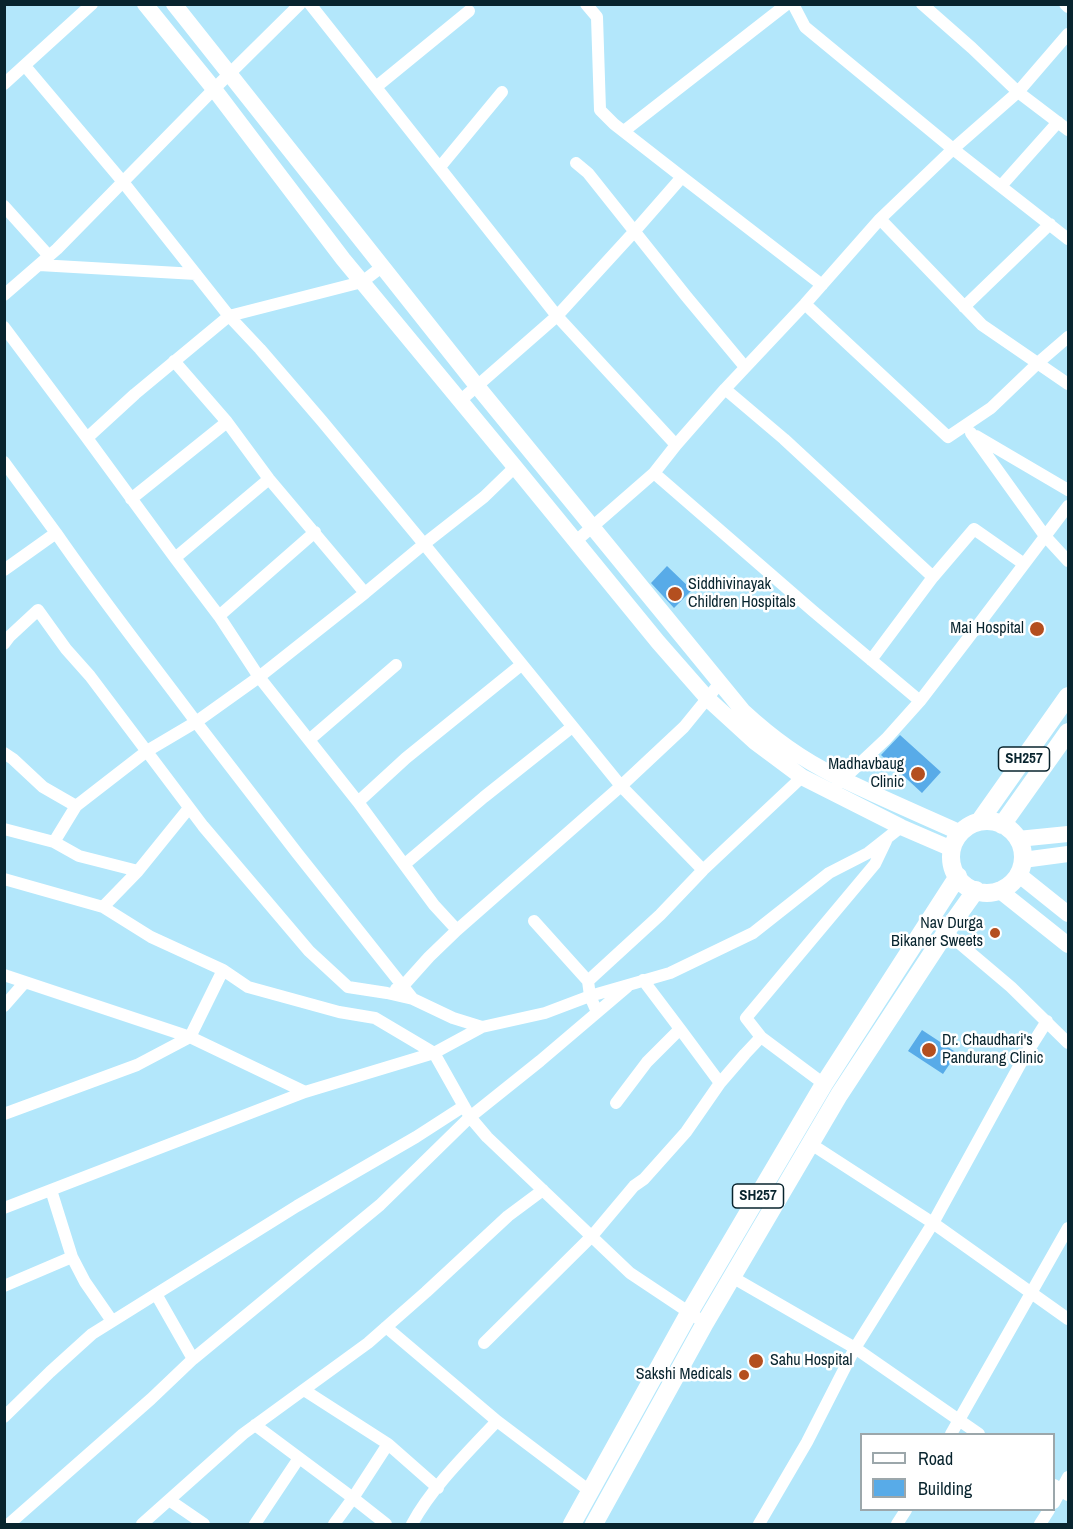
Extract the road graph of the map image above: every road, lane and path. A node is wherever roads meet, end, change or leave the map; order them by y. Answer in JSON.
{"nodes":[{"id":1,"x":92,"y":4,"type":"edge"},
{"id":2,"x":145,"y":4,"type":"edge"},
{"id":3,"x":174,"y":4,"type":"edge"},
{"id":4,"x":300,"y":4,"type":"edge"},
{"id":5,"x":310,"y":4,"type":"edge"},
{"id":6,"x":586,"y":4,"type":"edge"},
{"id":7,"x":787,"y":4,"type":"edge"},
{"id":8,"x":793,"y":4,"type":"edge"},
{"id":9,"x":922,"y":4,"type":"edge"},
{"id":10,"x":469,"y":12,"type":"dead end"},
{"id":11,"x":1068,"y":33,"type":"edge"},
{"id":12,"x":25,"y":66,"type":"junction"},
{"id":13,"x":230,"y":74,"type":"junction"},
{"id":14,"x":4,"y":84,"type":"edge"},
{"id":15,"x":376,"y":87,"type":"junction"},
{"id":16,"x":214,"y":89,"type":"junction"},
{"id":17,"x":502,"y":92,"type":"dead end"},
{"id":18,"x":1018,"y":92,"type":"junction"},
{"id":19,"x":1058,"y":122,"type":"junction"},
{"id":20,"x":1068,"y":130,"type":"edge"},
{"id":21,"x":624,"y":132,"type":"junction"},
{"id":22,"x":953,"y":149,"type":"junction"},
{"id":23,"x":576,"y":163,"type":"dead end"},
{"id":24,"x":440,"y":166,"type":"junction"},
{"id":25,"x":682,"y":177,"type":"junction"},
{"id":26,"x":123,"y":182,"type":"junction"},
{"id":27,"x":1001,"y":186,"type":"junction"},
{"id":28,"x":4,"y":206,"type":"edge"},
{"id":29,"x":880,"y":219,"type":"junction"},
{"id":30,"x":1050,"y":225,"type":"junction"},
{"id":31,"x":634,"y":232,"type":"junction"},
{"id":32,"x":1068,"y":239,"type":"edge"},
{"id":33,"x":49,"y":256,"type":"junction"},
{"id":34,"x":39,"y":265,"type":"junction"},
{"id":35,"x":383,"y":266,"type":"junction"},
{"id":36,"x":196,"y":274,"type":"junction"},
{"id":37,"x":363,"y":282,"type":"junction"},
{"id":38,"x":822,"y":285,"type":"junction"},
{"id":39,"x":4,"y":295,"type":"edge"},
{"id":40,"x":805,"y":304,"type":"junction"},
{"id":41,"x":964,"y":308,"type":"junction"},
{"id":42,"x":229,"y":316,"type":"junction"},
{"id":43,"x":557,"y":316,"type":"junction"},
{"id":44,"x":4,"y":327,"type":"edge"},
{"id":45,"x":1068,"y":337,"type":"edge"},
{"id":46,"x":174,"y":361,"type":"junction"},
{"id":47,"x":1039,"y":362,"type":"junction"},
{"id":48,"x":745,"y":367,"type":"junction"},
{"id":49,"x":1068,"y":384,"type":"edge"},
{"id":50,"x":477,"y":386,"type":"junction"},
{"id":51,"x":725,"y":389,"type":"junction"},
{"id":52,"x":461,"y":400,"type":"junction"},
{"id":53,"x":227,"y":422,"type":"junction"},
{"id":54,"x":967,"y":429,"type":"junction"},
{"id":55,"x":87,"y":438,"type":"junction"},
{"id":56,"x":676,"y":445,"type":"junction"},
{"id":57,"x":4,"y":462,"type":"edge"},
{"id":58,"x":516,"y":467,"type":"junction"},
{"id":59,"x":654,"y":473,"type":"junction"},
{"id":60,"x":9,"y":478,"type":"edge"},
{"id":61,"x":269,"y":479,"type":"junction"},
{"id":62,"x":1068,"y":490,"type":"edge"},
{"id":63,"x":131,"y":499,"type":"junction"},
{"id":64,"x":1068,"y":506,"type":"edge"},
{"id":65,"x":592,"y":526,"type":"junction"},
{"id":66,"x":315,"y":532,"type":"junction"},
{"id":67,"x":56,"y":533,"type":"junction"},
{"id":68,"x":1045,"y":536,"type":"junction"},
{"id":69,"x":576,"y":541,"type":"junction"},
{"id":70,"x":424,"y":544,"type":"junction"},
{"id":71,"x":174,"y":558,"type":"junction"},
{"id":72,"x":1068,"y":561,"type":"edge"},
{"id":73,"x":1024,"y":564,"type":"junction"},
{"id":74,"x":4,"y":570,"type":"edge"},
{"id":75,"x":933,"y":577,"type":"junction"},
{"id":76,"x":365,"y":593,"type":"junction"},
{"id":77,"x":219,"y":616,"type":"junction"},
{"id":78,"x":4,"y":644,"type":"edge"},
{"id":79,"x":871,"y":660,"type":"junction"},
{"id":80,"x":396,"y":665,"type":"dead end"},
{"id":81,"x":521,"y":665,"type":"junction"},
{"id":82,"x":259,"y":677,"type":"junction"},
{"id":83,"x":719,"y":684,"type":"junction"},
{"id":84,"x":1068,"y":696,"type":"edge"},
{"id":85,"x":708,"y":699,"type":"junction"},
{"id":86,"x":920,"y":701,"type":"junction"},
{"id":87,"x":196,"y":722,"type":"junction"},
{"id":88,"x":572,"y":727,"type":"junction"},
{"id":89,"x":1068,"y":732,"type":"edge"},
{"id":90,"x":309,"y":740,"type":"junction"},
{"id":91,"x":147,"y":751,"type":"junction"},
{"id":92,"x":4,"y":753,"type":"edge"},
{"id":93,"x":802,"y":777,"type":"junction"},
{"id":94,"x":844,"y":779,"type":"junction"},
{"id":95,"x":621,"y":786,"type":"junction"},
{"id":96,"x":831,"y":792,"type":"junction"},
{"id":97,"x":358,"y":802,"type":"junction"},
{"id":98,"x":76,"y":806,"type":"junction"},
{"id":99,"x":189,"y":808,"type":"junction"},
{"id":100,"x":979,"y":822,"type":"junction"},
{"id":101,"x":1002,"y":825,"type":"junction"},
{"id":102,"x":4,"y":829,"type":"edge"},
{"id":103,"x":894,"y":832,"type":"junction"},
{"id":104,"x":961,"y":833,"type":"junction"},
{"id":105,"x":1068,"y":834,"type":"edge"},
{"id":106,"x":1018,"y":839,"type":"junction"},
{"id":107,"x":54,"y":842,"type":"junction"},
{"id":108,"x":952,"y":849,"type":"junction"},
{"id":109,"x":1068,"y":854,"type":"edge"},
{"id":110,"x":405,"y":864,"type":"junction"},
{"id":111,"x":1021,"y":867,"type":"junction"},
{"id":112,"x":703,"y":870,"type":"junction"},
{"id":113,"x":138,"y":871,"type":"junction"},
{"id":114,"x":958,"y":876,"type":"junction"},
{"id":115,"x":4,"y":879,"type":"edge"},
{"id":116,"x":976,"y":890,"type":"junction"},
{"id":117,"x":999,"y":890,"type":"junction"},
{"id":118,"x":103,"y":907,"type":"junction"},
{"id":119,"x":1068,"y":914,"type":"edge"},
{"id":120,"x":534,"y":921,"type":"dead end"},
{"id":121,"x":457,"y":930,"type":"junction"},
{"id":122,"x":946,"y":932,"type":"junction"},
{"id":123,"x":1068,"y":945,"type":"edge"},
{"id":124,"x":223,"y":970,"type":"junction"},
{"id":125,"x":4,"y":975,"type":"edge"},
{"id":126,"x":588,"y":981,"type":"junction"},
{"id":127,"x":638,"y":981,"type":"junction"},
{"id":128,"x":25,"y":982,"type":"junction"},
{"id":129,"x":403,"y":986,"type":"junction"},
{"id":130,"x":387,"y":993,"type":"junction"},
{"id":131,"x":590,"y":996,"type":"junction"},
{"id":132,"x":413,"y":999,"type":"junction"},
{"id":133,"x":4,"y":1006,"type":"edge"},
{"id":134,"x":597,"y":1012,"type":"junction"},
{"id":135,"x":1047,"y":1021,"type":"junction"},
{"id":136,"x":482,"y":1027,"type":"junction"},
{"id":137,"x":680,"y":1029,"type":"junction"},
{"id":138,"x":190,"y":1037,"type":"junction"},
{"id":139,"x":761,"y":1037,"type":"junction"},
{"id":140,"x":1068,"y":1043,"type":"edge"},
{"id":141,"x":434,"y":1053,"type":"junction"},
{"id":142,"x":720,"y":1083,"type":"junction"},
{"id":143,"x":824,"y":1084,"type":"junction"},
{"id":144,"x":305,"y":1092,"type":"junction"},
{"id":145,"x":616,"y":1102,"type":"dead end"},
{"id":146,"x":467,"y":1112,"type":"junction"},
{"id":147,"x":4,"y":1114,"type":"edge"},
{"id":148,"x":416,"y":1137,"type":"junction"},
{"id":149,"x":445,"y":1141,"type":"junction"},
{"id":150,"x":811,"y":1144,"type":"junction"},
{"id":151,"x":51,"y":1190,"type":"junction"},
{"id":152,"x":543,"y":1190,"type":"junction"},
{"id":153,"x":4,"y":1208,"type":"edge"},
{"id":154,"x":933,"y":1223,"type":"junction"},
{"id":155,"x":1068,"y":1228,"type":"edge"},
{"id":156,"x":592,"y":1236,"type":"junction"},
{"id":157,"x":72,"y":1257,"type":"junction"},
{"id":158,"x":732,"y":1277,"type":"junction"},
{"id":159,"x":4,"y":1287,"type":"edge"},
{"id":160,"x":1031,"y":1292,"type":"junction"},
{"id":161,"x":156,"y":1294,"type":"junction"},
{"id":162,"x":689,"y":1313,"type":"junction"},
{"id":163,"x":1068,"y":1319,"type":"edge"},
{"id":164,"x":112,"y":1321,"type":"junction"},
{"id":165,"x":705,"y":1323,"type":"junction"},
{"id":166,"x":386,"y":1327,"type":"junction"},
{"id":167,"x":484,"y":1343,"type":"dead end"},
{"id":168,"x":855,"y":1348,"type":"junction"},
{"id":169,"x":193,"y":1359,"type":"junction"},
{"id":170,"x":304,"y":1390,"type":"junction"},
{"id":171,"x":4,"y":1417,"type":"edge"},
{"id":172,"x":497,"y":1421,"type":"junction"},
{"id":173,"x":960,"y":1421,"type":"junction"},
{"id":174,"x":255,"y":1425,"type":"junction"},
{"id":175,"x":952,"y":1433,"type":"edge"},
{"id":176,"x":978,"y":1433,"type":"edge"},
{"id":177,"x":388,"y":1444,"type":"junction"},
{"id":178,"x":299,"y":1458,"type":"junction"},
{"id":179,"x":1068,"y":1477,"type":"edge"},
{"id":180,"x":438,"y":1488,"type":"junction"},
{"id":181,"x":1061,"y":1490,"type":"edge"},
{"id":182,"x":591,"y":1492,"type":"junction"},
{"id":183,"x":353,"y":1498,"type":"junction"},
{"id":184,"x":169,"y":1500,"type":"junction"},
{"id":185,"x":905,"y":1511,"type":"edge"},
{"id":186,"x":1048,"y":1511,"type":"edge"},
{"id":187,"x":9,"y":1524,"type":"edge"},
{"id":188,"x":142,"y":1524,"type":"edge"},
{"id":189,"x":204,"y":1524,"type":"edge"},
{"id":190,"x":255,"y":1524,"type":"edge"},
{"id":191,"x":334,"y":1524,"type":"edge"},
{"id":192,"x":386,"y":1524,"type":"edge"},
{"id":193,"x":412,"y":1524,"type":"edge"},
{"id":194,"x":572,"y":1524,"type":"edge"},
{"id":195,"x":594,"y":1524,"type":"edge"},
{"id":196,"x":759,"y":1524,"type":"edge"},
{"id":197,"x":897,"y":1524,"type":"edge"},
{"id":198,"x":1040,"y":1524,"type":"edge"}],
"edges":[{"from":1,"to":12,"type":"street"},
{"from":2,"to":16,"type":"street"},
{"from":3,"to":13,"type":"street"},
{"from":4,"to":13,"type":"street"},
{"from":5,"to":15,"type":"street"},
{"from":6,"to":21,"type":"street"},
{"from":7,"to":21,"type":"street"},
{"from":8,"to":22,"type":"street"},
{"from":9,"to":18,"type":"street"},
{"from":10,"to":15,"type":"street"},
{"from":11,"to":18,"type":"street"},
{"from":12,"to":14,"type":"street"},
{"from":12,"to":26,"type":"street"},
{"from":13,"to":16,"type":"street"},
{"from":13,"to":35,"type":"street"},
{"from":15,"to":24,"type":"street"},
{"from":16,"to":26,"type":"street"},
{"from":16,"to":37,"type":"street"},
{"from":17,"to":24,"type":"street"},
{"from":18,"to":19,"type":"street"},
{"from":18,"to":22,"type":"street"},
{"from":19,"to":20,"type":"street"},
{"from":19,"to":27,"type":"street"},
{"from":21,"to":25,"type":"street"},
{"from":22,"to":27,"type":"street"},
{"from":22,"to":29,"type":"street"},
{"from":23,"to":31,"type":"street"},
{"from":24,"to":43,"type":"street"},
{"from":25,"to":31,"type":"street"},
{"from":25,"to":38,"type":"street"},
{"from":26,"to":33,"type":"street"},
{"from":26,"to":36,"type":"street"},
{"from":27,"to":30,"type":"street"},
{"from":28,"to":33,"type":"street"},
{"from":29,"to":38,"type":"street"},
{"from":29,"to":41,"type":"street"},
{"from":30,"to":32,"type":"street"},
{"from":30,"to":41,"type":"street"},
{"from":31,"to":43,"type":"street"},
{"from":31,"to":48,"type":"street"},
{"from":33,"to":34,"type":"street"},
{"from":34,"to":36,"type":"street"},
{"from":34,"to":39,"type":"street"},
{"from":35,"to":37,"type":"street"},
{"from":35,"to":50,"type":"street"},
{"from":36,"to":42,"type":"street"},
{"from":37,"to":42,"type":"street"},
{"from":37,"to":52,"type":"street"},
{"from":38,"to":40,"type":"street"},
{"from":40,"to":48,"type":"street"},
{"from":40,"to":54,"type":"street"},
{"from":41,"to":47,"type":"street"},
{"from":42,"to":46,"type":"street"},
{"from":42,"to":70,"type":"street"},
{"from":43,"to":50,"type":"street"},
{"from":43,"to":56,"type":"street"},
{"from":44,"to":55,"type":"street"},
{"from":45,"to":47,"type":"street"},
{"from":46,"to":53,"type":"street"},
{"from":46,"to":55,"type":"street"},
{"from":47,"to":49,"type":"street"},
{"from":47,"to":54,"type":"street"},
{"from":48,"to":51,"type":"street"},
{"from":50,"to":52,"type":"street"},
{"from":50,"to":65,"type":"street"},
{"from":51,"to":56,"type":"street"},
{"from":51,"to":75,"type":"street"},
{"from":52,"to":58,"type":"street"},
{"from":53,"to":61,"type":"street"},
{"from":53,"to":63,"type":"street"},
{"from":54,"to":62,"type":"street"},
{"from":54,"to":68,"type":"street"},
{"from":55,"to":63,"type":"street"},
{"from":56,"to":59,"type":"street"},
{"from":57,"to":60,"type":"street"},
{"from":58,"to":69,"type":"street"},
{"from":58,"to":70,"type":"street"},
{"from":59,"to":65,"type":"street"},
{"from":59,"to":79,"type":"street"},
{"from":60,"to":67,"type":"street"},
{"from":61,"to":66,"type":"street"},
{"from":61,"to":71,"type":"street"},
{"from":63,"to":71,"type":"street"},
{"from":64,"to":68,"type":"street"},
{"from":65,"to":69,"type":"street"},
{"from":65,"to":83,"type":"street"},
{"from":66,"to":76,"type":"street"},
{"from":66,"to":77,"type":"street"},
{"from":67,"to":74,"type":"street"},
{"from":67,"to":87,"type":"street"},
{"from":68,"to":72,"type":"street"},
{"from":68,"to":73,"type":"street"},
{"from":69,"to":85,"type":"street"},
{"from":70,"to":76,"type":"street"},
{"from":70,"to":81,"type":"street"},
{"from":71,"to":77,"type":"street"},
{"from":73,"to":75,"type":"street"},
{"from":73,"to":86,"type":"street"},
{"from":75,"to":79,"type":"street"},
{"from":76,"to":82,"type":"street"},
{"from":77,"to":82,"type":"street"},
{"from":78,"to":91,"type":"street"},
{"from":79,"to":86,"type":"street"},
{"from":80,"to":90,"type":"street"},
{"from":81,"to":88,"type":"street"},
{"from":81,"to":97,"type":"street"},
{"from":82,"to":87,"type":"street"},
{"from":82,"to":90,"type":"street"},
{"from":83,"to":85,"type":"street"},
{"from":83,"to":94,"type":"street"},
{"from":84,"to":100,"type":"main road","number":"SH257"},
{"from":85,"to":93,"type":"street"},
{"from":85,"to":95,"type":"street"},
{"from":86,"to":94,"type":"street"},
{"from":87,"to":91,"type":"street"},
{"from":87,"to":129,"type":"street"},
{"from":88,"to":95,"type":"street"},
{"from":88,"to":110,"type":"street"},
{"from":89,"to":101,"type":"main road","number":"SH257"},
{"from":90,"to":97,"type":"street"},
{"from":91,"to":98,"type":"street"},
{"from":91,"to":99,"type":"street"},
{"from":92,"to":98,"type":"street"},
{"from":93,"to":96,"type":"street"},
{"from":93,"to":112,"type":"street"},
{"from":94,"to":96,"type":"street"},
{"from":94,"to":104,"type":"street"},
{"from":95,"to":112,"type":"street"},
{"from":95,"to":121,"type":"street"},
{"from":96,"to":103,"type":"street"},
{"from":97,"to":110,"type":"street"},
{"from":98,"to":107,"type":"street"},
{"from":99,"to":113,"type":"street"},
{"from":99,"to":130,"type":"street"},
{"from":100,"to":101,"type":"main road"},
{"from":100,"to":104,"type":"main road"},
{"from":101,"to":106,"type":"main road"},
{"from":102,"to":107,"type":"street"},
{"from":103,"to":108,"type":"street"},
{"from":103,"to":127,"type":"street"},
{"from":103,"to":139,"type":"street"},
{"from":104,"to":108,"type":"main road"},
{"from":105,"to":106,"type":"street"},
{"from":106,"to":111,"type":"main road"},
{"from":107,"to":113,"type":"street"},
{"from":108,"to":114,"type":"main road"},
{"from":109,"to":111,"type":"street"},
{"from":110,"to":121,"type":"street"},
{"from":111,"to":117,"type":"main road"},
{"from":111,"to":119,"type":"street"},
{"from":112,"to":126,"type":"street"},
{"from":113,"to":118,"type":"street"},
{"from":114,"to":116,"type":"main road"},
{"from":114,"to":143,"type":"main road","number":"SH257"},
{"from":115,"to":118,"type":"street"},
{"from":116,"to":117,"type":"main road"},
{"from":116,"to":122,"type":"main road","number":"SH257"},
{"from":117,"to":123,"type":"street"},
{"from":118,"to":124,"type":"street"},
{"from":120,"to":126,"type":"street"},
{"from":121,"to":129,"type":"street"},
{"from":122,"to":135,"type":"street"},
{"from":122,"to":150,"type":"main road","number":"SH257"},
{"from":124,"to":138,"type":"street"},
{"from":124,"to":141,"type":"street"},
{"from":125,"to":128,"type":"street"},
{"from":126,"to":131,"type":"street"},
{"from":127,"to":131,"type":"street"},
{"from":127,"to":134,"type":"street"},
{"from":127,"to":137,"type":"street"},
{"from":128,"to":133,"type":"street"},
{"from":128,"to":138,"type":"street"},
{"from":129,"to":130,"type":"street"},
{"from":129,"to":132,"type":"street"},
{"from":130,"to":132,"type":"street"},
{"from":131,"to":134,"type":"street"},
{"from":131,"to":136,"type":"street"},
{"from":132,"to":136,"type":"street"},
{"from":134,"to":146,"type":"street"},
{"from":135,"to":140,"type":"street"},
{"from":135,"to":154,"type":"street"},
{"from":136,"to":141,"type":"street"},
{"from":137,"to":142,"type":"street"},
{"from":137,"to":145,"type":"street"},
{"from":138,"to":144,"type":"street"},
{"from":138,"to":147,"type":"street"},
{"from":139,"to":142,"type":"street"},
{"from":139,"to":143,"type":"street"},
{"from":141,"to":144,"type":"street"},
{"from":141,"to":146,"type":"street"},
{"from":142,"to":156,"type":"street"},
{"from":143,"to":162,"type":"main road","number":"SH257"},
{"from":144,"to":151,"type":"street"},
{"from":146,"to":148,"type":"street"},
{"from":146,"to":149,"type":"street"},
{"from":146,"to":152,"type":"street"},
{"from":148,"to":149,"type":"street"},
{"from":148,"to":161,"type":"street"},
{"from":149,"to":169,"type":"street"},
{"from":150,"to":154,"type":"street"},
{"from":150,"to":158,"type":"main road","number":"SH257"},
{"from":151,"to":153,"type":"street"},
{"from":151,"to":157,"type":"street"},
{"from":152,"to":156,"type":"street"},
{"from":152,"to":166,"type":"street"},
{"from":154,"to":160,"type":"street"},
{"from":154,"to":168,"type":"street"},
{"from":155,"to":160,"type":"street"},
{"from":156,"to":162,"type":"street"},
{"from":156,"to":167,"type":"street"},
{"from":157,"to":159,"type":"street"},
{"from":157,"to":164,"type":"street"},
{"from":158,"to":165,"type":"main road","number":"SH257"},
{"from":158,"to":168,"type":"street"},
{"from":160,"to":163,"type":"street"},
{"from":160,"to":173,"type":"street"},
{"from":161,"to":164,"type":"street"},
{"from":161,"to":169,"type":"street"},
{"from":162,"to":165,"type":"street"},
{"from":162,"to":182,"type":"main road","number":"SH257"},
{"from":164,"to":171,"type":"street"},
{"from":165,"to":195,"type":"main road","number":"SH257"},
{"from":166,"to":170,"type":"street"},
{"from":166,"to":172,"type":"street"},
{"from":168,"to":173,"type":"street"},
{"from":168,"to":196,"type":"street"},
{"from":169,"to":187,"type":"street"},
{"from":170,"to":174,"type":"street"},
{"from":170,"to":177,"type":"street"},
{"from":172,"to":180,"type":"street"},
{"from":172,"to":182,"type":"street"},
{"from":173,"to":175,"type":"street"},
{"from":173,"to":176,"type":"street"},
{"from":174,"to":178,"type":"street"},
{"from":174,"to":184,"type":"street"},
{"from":177,"to":180,"type":"street"},
{"from":177,"to":183,"type":"street"},
{"from":178,"to":183,"type":"street"},
{"from":178,"to":190,"type":"street"},
{"from":179,"to":181,"type":"street"},
{"from":180,"to":193,"type":"street"},
{"from":182,"to":194,"type":"main road","number":"SH257"},
{"from":183,"to":191,"type":"street"},
{"from":183,"to":192,"type":"street"},
{"from":184,"to":188,"type":"street"},
{"from":184,"to":189,"type":"street"},
{"from":185,"to":197,"type":"street"},
{"from":186,"to":198,"type":"street"}]}
